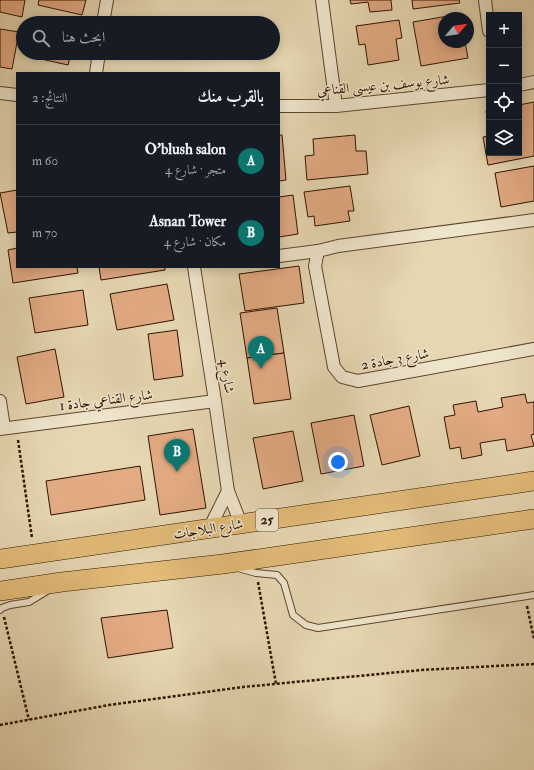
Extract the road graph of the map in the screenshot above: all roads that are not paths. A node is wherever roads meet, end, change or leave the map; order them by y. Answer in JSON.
{"nodes":[{"id":1,"x":106,"y":0,"type":"edge"},
{"id":2,"x":322,"y":0,"type":"edge"},
{"id":3,"x":485,"y":0,"type":"edge"},
{"id":4,"x":487,"y":12,"type":"edge"},
{"id":5,"x":104,"y":16,"type":"edge"},
{"id":6,"x":98,"y":60,"type":"edge"},
{"id":7,"x":96,"y":72,"type":"edge"},
{"id":8,"x":534,"y":82,"type":"edge"},
{"id":9,"x":522,"y":84,"type":"edge"},
{"id":10,"x":486,"y":90,"type":"edge"},
{"id":11,"x":0,"y":93,"type":"edge"},
{"id":12,"x":16,"y":95,"type":"edge"},
{"id":13,"x":280,"y":106,"type":"edge"},
{"id":14,"x":336,"y":106,"type":"junction"},
{"id":15,"x":534,"y":220,"type":"edge"},
{"id":16,"x":318,"y":251,"type":"junction"},
{"id":17,"x":280,"y":256,"type":"edge"},
{"id":18,"x":197,"y":268,"type":"edge"},
{"id":19,"x":534,"y":349,"type":"edge"},
{"id":20,"x":0,"y":401,"type":"edge"},
{"id":21,"x":215,"y":401,"type":"junction"},
{"id":22,"x":7,"y":428,"type":"edge"},
{"id":23,"x":534,"y":481,"type":"edge"},
{"id":24,"x":228,"y":490,"type":"junction"},
{"id":25,"x":534,"y":519,"type":"edge"},
{"id":26,"x":241,"y":524,"type":"junction"},
{"id":27,"x":209,"y":529,"type":"junction"},
{"id":28,"x":0,"y":559,"type":"edge"},
{"id":29,"x":223,"y":564,"type":"junction"},
{"id":30,"x":534,"y":595,"type":"edge"},
{"id":31,"x":1,"y":603,"type":"edge"}],
"edges":[{"from":1,"to":5,"type":"street"},
{"from":2,"to":14,"type":"street"},
{"from":3,"to":4,"type":"street"},
{"from":6,"to":7,"type":"street"},
{"from":8,"to":9,"type":"street"},
{"from":10,"to":14,"type":"street","name":"شارع يوسف بن عيسى القناعي"},
{"from":11,"to":12,"type":"street"},
{"from":13,"to":14,"type":"street","name":"شارع يوسف بن عيسى القناعي"},
{"from":15,"to":16,"type":"street"},
{"from":16,"to":17,"type":"street"},
{"from":16,"to":19,"type":"street","name":"شارع 3 جادة 2"},
{"from":18,"to":21,"type":"street","name":"شارع 4"},
{"from":20,"to":22,"type":"street"},
{"from":21,"to":22,"type":"street","name":"شارع القناعي جادة 1"},
{"from":21,"to":24,"type":"street","name":"شارع 4"},
{"from":23,"to":26,"type":"main road","name":"شارع البلاجات","number":"25"},
{"from":24,"to":26,"type":"street","name":"شارع 4"},
{"from":24,"to":27,"type":"street"},
{"from":25,"to":29,"type":"main road"},
{"from":26,"to":27,"type":"main road","name":"شارع البلاجات","number":"25"},
{"from":27,"to":28,"type":"main road","name":"شارع البلاجات","number":"25"},
{"from":29,"to":30,"type":"lane"},
{"from":29,"to":31,"type":"main road"}]}
